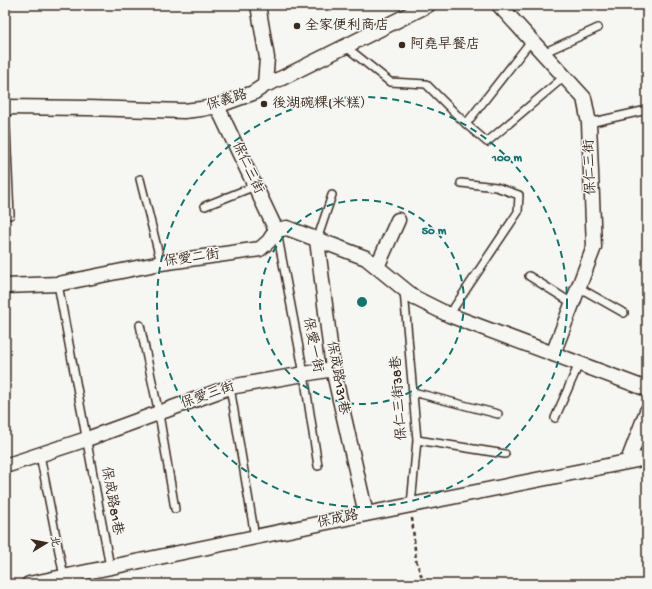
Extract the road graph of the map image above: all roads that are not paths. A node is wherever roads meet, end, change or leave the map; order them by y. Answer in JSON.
{"nodes":[{"id":1,"x":258,"y":5,"type":"edge"},
{"id":2,"x":428,"y":5,"type":"edge"},
{"id":3,"x":499,"y":5,"type":"edge"},
{"id":4,"x":598,"y":28,"type":"dead end"},
{"id":5,"x":531,"y":41,"type":"junction"},
{"id":6,"x":345,"y":46,"type":"junction"},
{"id":7,"x":543,"y":53,"type":"junction"},
{"id":8,"x":565,"y":76,"type":"junction"},
{"id":9,"x":264,"y":85,"type":"junction"},
{"id":10,"x":217,"y":106,"type":"junction"},
{"id":11,"x":5,"y":107,"type":"edge"},
{"id":12,"x":647,"y":110,"type":"edge"},
{"id":13,"x":589,"y":123,"type":"junction"},
{"id":14,"x":466,"y":124,"type":"junction"},
{"id":15,"x":140,"y":179,"type":"dead end"},
{"id":16,"x":460,"y":183,"type":"dead end"},
{"id":17,"x":255,"y":186,"type":"junction"},
{"id":18,"x":332,"y":195,"type":"dead end"},
{"id":19,"x":205,"y":206,"type":"dead end"},
{"id":20,"x":10,"y":215,"type":"dead end"},
{"id":21,"x":398,"y":220,"type":"dead end"},
{"id":22,"x":276,"y":230,"type":"junction"},
{"id":23,"x":317,"y":240,"type":"junction"},
{"id":24,"x":161,"y":263,"type":"junction"},
{"id":25,"x":377,"y":267,"type":"junction"},
{"id":26,"x":529,"y":276,"type":"dead end"},
{"id":27,"x":58,"y":284,"type":"junction"},
{"id":28,"x":5,"y":286,"type":"edge"},
{"id":29,"x":578,"y":287,"type":"junction"},
{"id":30,"x":404,"y":289,"type":"junction"},
{"id":31,"x":572,"y":303,"type":"junction"},
{"id":32,"x":624,"y":313,"type":"dead end"},
{"id":33,"x":449,"y":315,"type":"junction"},
{"id":34,"x":140,"y":325,"type":"dead end"},
{"id":35,"x":553,"y":354,"type":"junction"},
{"id":36,"x":579,"y":364,"type":"junction"},
{"id":37,"x":333,"y":369,"type":"junction"},
{"id":38,"x":304,"y":374,"type":"junction"},
{"id":39,"x":230,"y":386,"type":"junction"},
{"id":40,"x":647,"y":389,"type":"edge"},
{"id":41,"x":413,"y":392,"type":"junction"},
{"id":42,"x":647,"y":411,"type":"edge"},
{"id":43,"x":159,"y":414,"type":"junction"},
{"id":44,"x":498,"y":414,"type":"dead end"},
{"id":45,"x":555,"y":418,"type":"dead end"},
{"id":46,"x":87,"y":439,"type":"junction"},
{"id":47,"x":417,"y":440,"type":"junction"},
{"id":48,"x":40,"y":454,"type":"junction"},
{"id":49,"x":505,"y":454,"type":"dead end"},
{"id":50,"x":647,"y":458,"type":"edge"},
{"id":51,"x":628,"y":461,"type":"junction"},
{"id":52,"x":5,"y":466,"type":"edge"},
{"id":53,"x":318,"y":466,"type":"dead end"},
{"id":54,"x":411,"y":505,"type":"junction"},
{"id":55,"x":175,"y":510,"type":"dead end"},
{"id":56,"x":366,"y":514,"type":"junction"},
{"id":57,"x":255,"y":537,"type":"junction"},
{"id":58,"x":110,"y":567,"type":"junction"},
{"id":59,"x":64,"y":577,"type":"junction"},
{"id":60,"x":29,"y":584,"type":"edge"}],
"edges":[{"from":1,"to":9,"type":"street"},
{"from":2,"to":6,"type":"street","name":"保義路"},
{"from":3,"to":5,"type":"street","name":"保仁三街"},
{"from":4,"to":7,"type":"lane"},
{"from":5,"to":7,"type":"street","name":"保仁三街"},
{"from":5,"to":14,"type":"lane"},
{"from":6,"to":9,"type":"street","name":"保義路"},
{"from":6,"to":14,"type":"lane"},
{"from":7,"to":8,"type":"street","name":"保仁三街"},
{"from":8,"to":13,"type":"street","name":"保仁三街"},
{"from":8,"to":14,"type":"lane"},
{"from":9,"to":10,"type":"street","name":"保義路"},
{"from":10,"to":11,"type":"street","name":"保義路"},
{"from":10,"to":17,"type":"street","name":"保仁三街"},
{"from":11,"to":20,"type":"lane"},
{"from":12,"to":13,"type":"lane"},
{"from":13,"to":29,"type":"street","name":"保仁三街"},
{"from":15,"to":24,"type":"lane"},
{"from":16,"to":33,"type":"lane"},
{"from":17,"to":19,"type":"lane"},
{"from":17,"to":22,"type":"street","name":"保仁三街"},
{"from":18,"to":23,"type":"lane"},
{"from":21,"to":25,"type":"street"},
{"from":22,"to":23,"type":"street"},
{"from":22,"to":24,"type":"street","name":"保愛二街"},
{"from":22,"to":38,"type":"lane","name":"保愛一街"},
{"from":23,"to":25,"type":"street"},
{"from":23,"to":37,"type":"street","name":"保成路131巷"},
{"from":24,"to":27,"type":"street","name":"保愛二街"},
{"from":25,"to":30,"type":"street"},
{"from":26,"to":31,"type":"lane"},
{"from":27,"to":28,"type":"street","name":"保愛二街"},
{"from":27,"to":46,"type":"lane"},
{"from":29,"to":31,"type":"street","name":"保仁三街"},
{"from":29,"to":32,"type":"lane"},
{"from":30,"to":33,"type":"street"},
{"from":30,"to":41,"type":"lane","name":"保仁三街38巷"},
{"from":31,"to":35,"type":"street","name":"保仁三街"},
{"from":33,"to":35,"type":"street"},
{"from":34,"to":43,"type":"lane"},
{"from":35,"to":36,"type":"street"},
{"from":36,"to":40,"type":"street"},
{"from":36,"to":45,"type":"lane"},
{"from":37,"to":38,"type":"street","name":"保愛三街"},
{"from":37,"to":56,"type":"street","name":"保成路131巷"},
{"from":38,"to":39,"type":"street","name":"保愛三街"},
{"from":38,"to":53,"type":"lane","name":"保愛一街"},
{"from":39,"to":43,"type":"street","name":"保愛三街"},
{"from":39,"to":57,"type":"lane"},
{"from":41,"to":44,"type":"lane"},
{"from":41,"to":47,"type":"lane","name":"保仁三街38巷"},
{"from":42,"to":51,"type":"street"},
{"from":43,"to":46,"type":"street","name":"保愛三街"},
{"from":43,"to":55,"type":"lane"},
{"from":46,"to":48,"type":"street","name":"保愛三街"},
{"from":46,"to":58,"type":"lane","name":"保成路81巷"},
{"from":47,"to":49,"type":"lane"},
{"from":47,"to":54,"type":"lane","name":"保仁三街38巷"},
{"from":48,"to":52,"type":"street","name":"保愛三街"},
{"from":48,"to":59,"type":"lane"},
{"from":50,"to":51,"type":"street","name":"保成路"},
{"from":51,"to":54,"type":"street","name":"保成路"},
{"from":54,"to":56,"type":"street","name":"保成路"},
{"from":56,"to":57,"type":"street","name":"保成路"},
{"from":57,"to":58,"type":"street","name":"保成路"},
{"from":58,"to":59,"type":"street","name":"保成路"},
{"from":59,"to":60,"type":"street","name":"保成路"}]}
